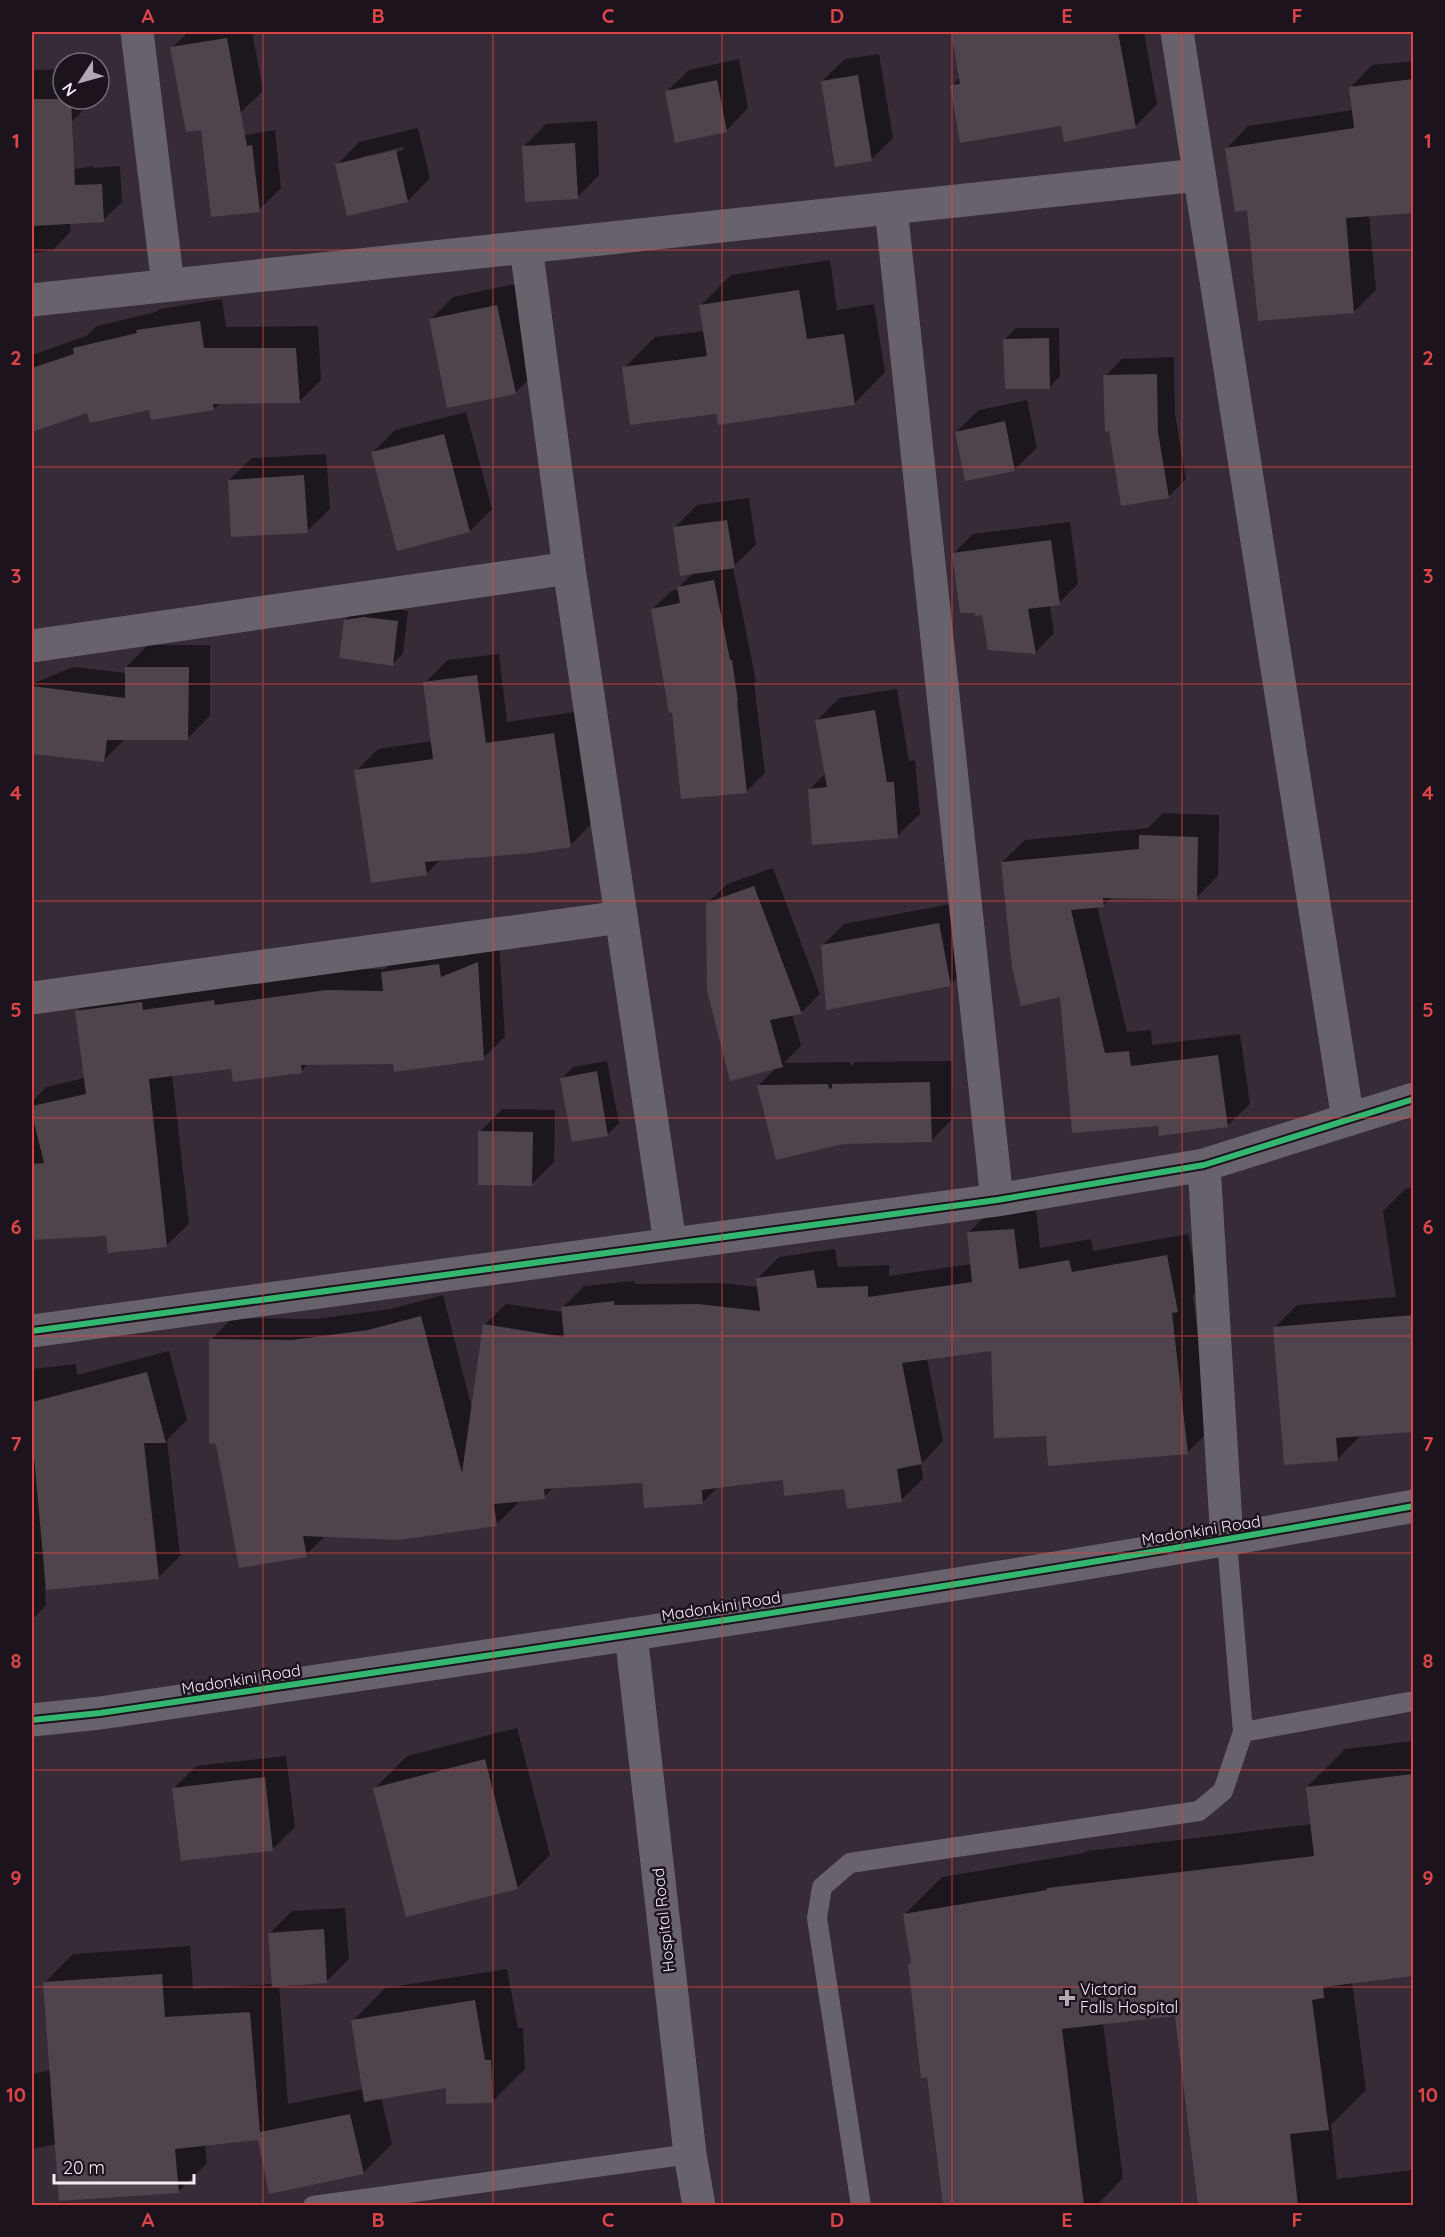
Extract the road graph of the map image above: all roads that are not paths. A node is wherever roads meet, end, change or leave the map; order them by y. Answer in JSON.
{"nodes":[{"id":1,"x":137,"y":32,"type":"edge"},
{"id":2,"x":1177,"y":32,"type":"edge"},
{"id":3,"x":1198,"y":175,"type":"junction"},
{"id":4,"x":891,"y":208,"type":"junction"},
{"id":5,"x":526,"y":247,"type":"junction"},
{"id":6,"x":168,"y":285,"type":"junction"},
{"id":7,"x":32,"y":300,"type":"edge"},
{"id":8,"x":569,"y":568,"type":"junction"},
{"id":9,"x":32,"y":646,"type":"edge"},
{"id":10,"x":621,"y":917,"type":"junction"},
{"id":11,"x":32,"y":998,"type":"edge"},
{"id":12,"x":1413,"y":1099,"type":"edge"},
{"id":13,"x":1348,"y":1120,"type":"junction"},
{"id":14,"x":1204,"y":1165,"type":"junction"},
{"id":15,"x":997,"y":1200,"type":"junction"},
{"id":16,"x":670,"y":1243,"type":"junction"},
{"id":17,"x":32,"y":1331,"type":"edge"},
{"id":18,"x":1413,"y":1506,"type":"edge"},
{"id":19,"x":1227,"y":1541,"type":"junction"},
{"id":20,"x":631,"y":1634,"type":"junction"},
{"id":21,"x":1413,"y":1701,"type":"edge"},
{"id":22,"x":32,"y":1720,"type":"edge"},
{"id":23,"x":1243,"y":1732,"type":"junction"},
{"id":24,"x":690,"y":2154,"type":"junction"},
{"id":25,"x":313,"y":2205,"type":"edge"},
{"id":26,"x":699,"y":2205,"type":"edge"},
{"id":27,"x":861,"y":2205,"type":"edge"}],
"edges":[{"from":1,"to":6,"type":"street"},
{"from":2,"to":3,"type":"street"},
{"from":3,"to":4,"type":"street"},
{"from":3,"to":13,"type":"street"},
{"from":4,"to":5,"type":"street"},
{"from":4,"to":15,"type":"street"},
{"from":5,"to":6,"type":"street"},
{"from":5,"to":8,"type":"street"},
{"from":6,"to":7,"type":"street"},
{"from":8,"to":9,"type":"street"},
{"from":8,"to":10,"type":"street"},
{"from":10,"to":11,"type":"street"},
{"from":10,"to":16,"type":"street"},
{"from":12,"to":13,"type":"street"},
{"from":13,"to":14,"type":"street"},
{"from":14,"to":15,"type":"street"},
{"from":14,"to":19,"type":"street"},
{"from":15,"to":16,"type":"street"},
{"from":16,"to":17,"type":"street"},
{"from":18,"to":19,"type":"street","name":"Madonkini Road"},
{"from":19,"to":20,"type":"street","name":"Madonkini Road"},
{"from":19,"to":23,"type":"lane"},
{"from":20,"to":22,"type":"street","name":"Madonkini Road"},
{"from":20,"to":24,"type":"street","name":"Hospital Road"},
{"from":21,"to":23,"type":"lane"},
{"from":23,"to":27,"type":"lane"},
{"from":24,"to":25,"type":"lane"},
{"from":24,"to":26,"type":"street","name":"Hospital Road"}]}
